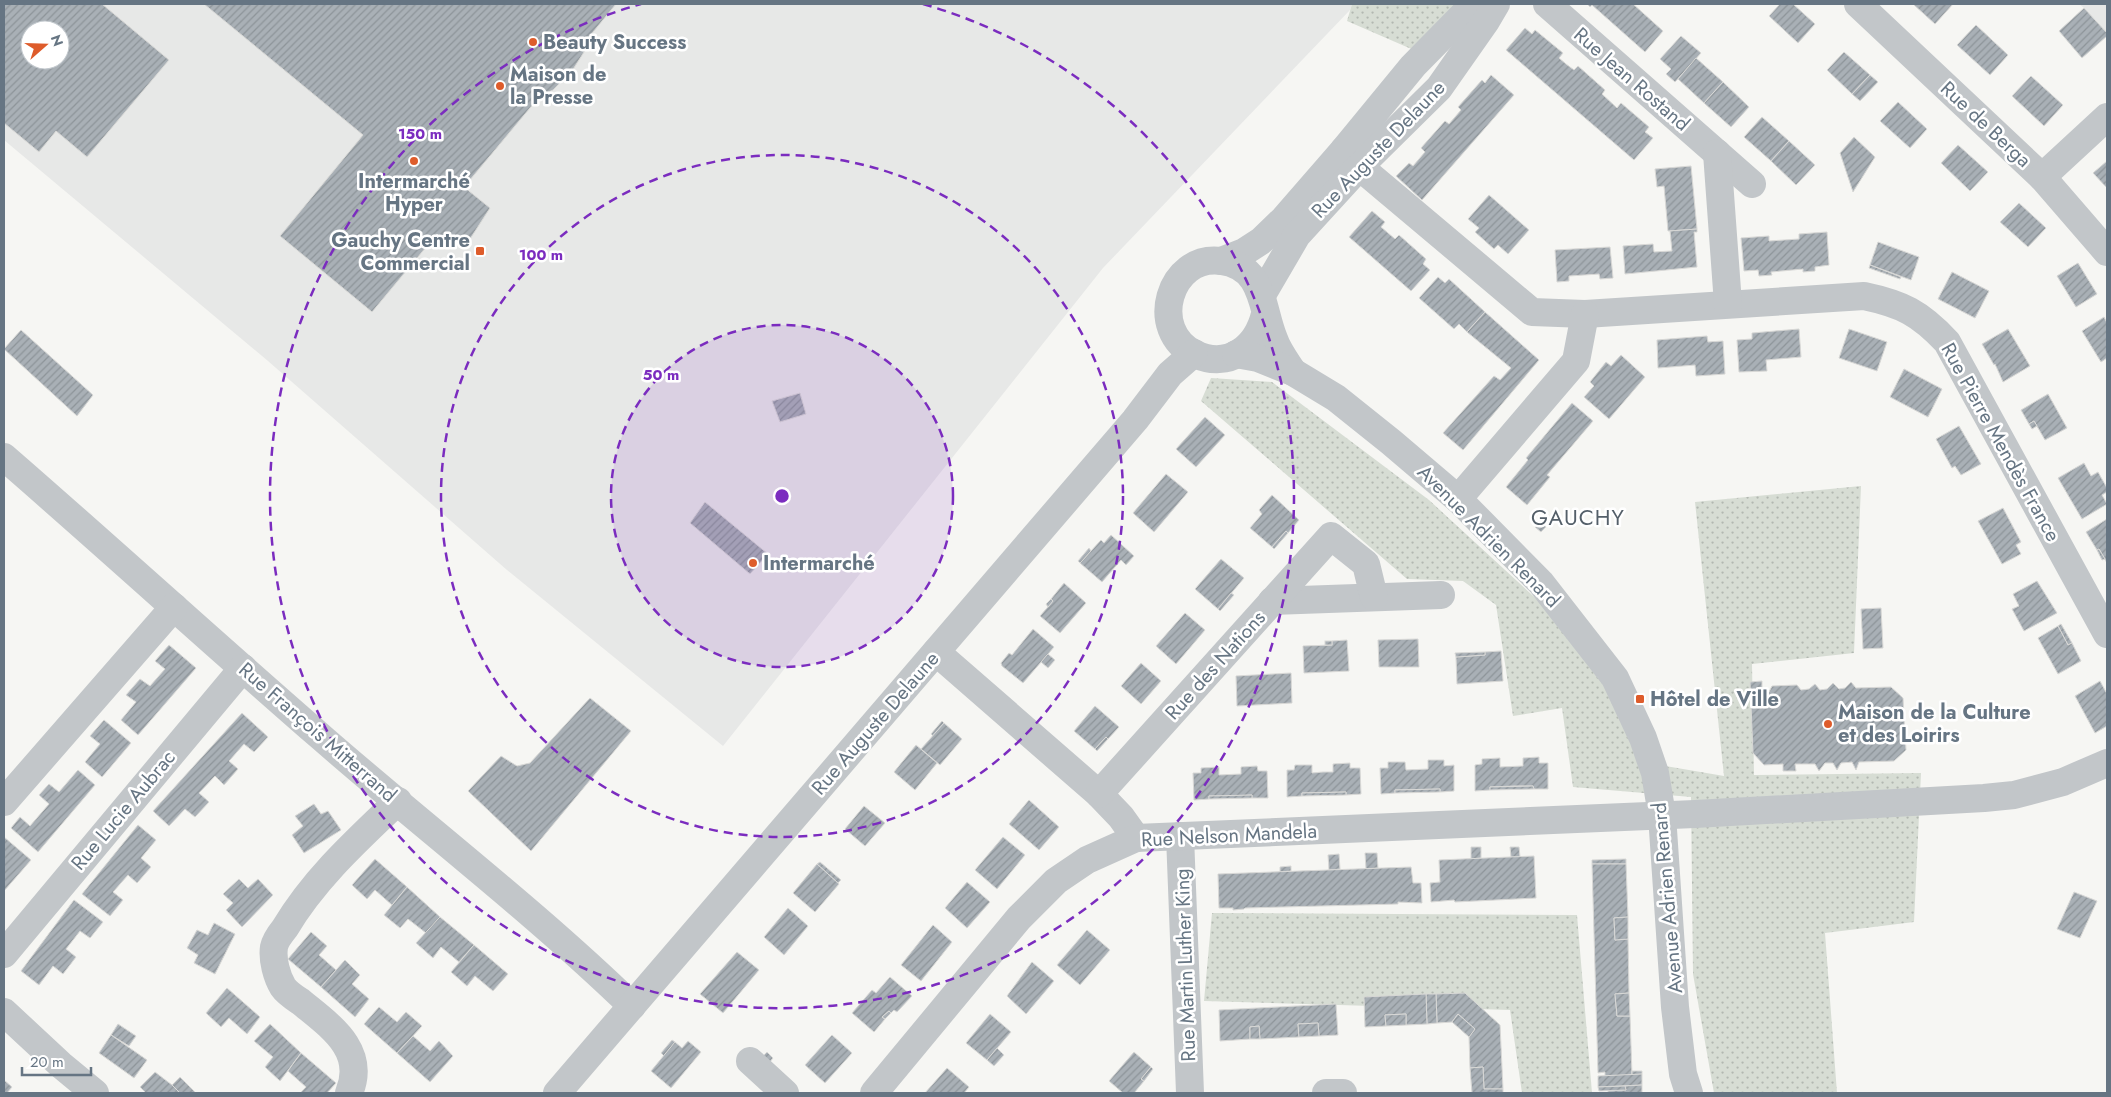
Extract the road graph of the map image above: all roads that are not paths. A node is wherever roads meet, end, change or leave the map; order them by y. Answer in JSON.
{"nodes":[{"id":1,"x":1474,"y":4,"type":"edge"},
{"id":2,"x":1496,"y":4,"type":"edge"},
{"id":3,"x":1547,"y":4,"type":"edge"},
{"id":4,"x":1858,"y":4,"type":"edge"},
{"id":5,"x":1413,"y":66,"type":"junction"},
{"id":6,"x":1439,"y":88,"type":"junction"},
{"id":7,"x":2107,"y":117,"type":"edge"},
{"id":8,"x":1718,"y":154,"type":"junction"},
{"id":9,"x":1352,"y":158,"type":"junction"},
{"id":10,"x":2042,"y":177,"type":"junction"},
{"id":11,"x":1752,"y":184,"type":"dead end"},
{"id":12,"x":2107,"y":252,"type":"edge"},
{"id":13,"x":1221,"y":261,"type":"junction"},
{"id":14,"x":1264,"y":304,"type":"junction"},
{"id":15,"x":1728,"y":304,"type":"junction"},
{"id":16,"x":1585,"y":314,"type":"junction"},
{"id":17,"x":1194,"y":354,"type":"junction"},
{"id":18,"x":1236,"y":354,"type":"junction"},
{"id":19,"x":1293,"y":372,"type":"junction"},
{"id":20,"x":4,"y":457,"type":"edge"},
{"id":21,"x":1458,"y":500,"type":"junction"},
{"id":22,"x":1440,"y":595,"type":"dead end"},
{"id":23,"x":1374,"y":597,"type":"junction"},
{"id":24,"x":1272,"y":601,"type":"junction"},
{"id":25,"x":174,"y":607,"type":"junction"},
{"id":26,"x":2107,"y":634,"type":"edge"},
{"id":27,"x":936,"y":652,"type":"junction"},
{"id":28,"x":243,"y":668,"type":"junction"},
{"id":29,"x":2107,"y":763,"type":"edge"},
{"id":30,"x":1099,"y":794,"type":"junction"},
{"id":31,"x":398,"y":801,"type":"junction"},
{"id":32,"x":4,"y":802,"type":"edge"},
{"id":33,"x":1662,"y":815,"type":"junction"},
{"id":34,"x":1180,"y":836,"type":"junction"},
{"id":35,"x":1136,"y":838,"type":"junction"},
{"id":36,"x":4,"y":954,"type":"edge"},
{"id":37,"x":632,"y":1006,"type":"junction"},
{"id":38,"x":4,"y":1012,"type":"edge"},
{"id":39,"x":750,"y":1061,"type":"dead end"},
{"id":40,"x":96,"y":1093,"type":"edge"},
{"id":41,"x":349,"y":1093,"type":"edge"},
{"id":42,"x":557,"y":1093,"type":"edge"},
{"id":43,"x":786,"y":1093,"type":"edge"},
{"id":44,"x":874,"y":1093,"type":"edge"},
{"id":45,"x":1190,"y":1093,"type":"edge"},
{"id":46,"x":1326,"y":1093,"type":"edge"},
{"id":47,"x":1343,"y":1093,"type":"edge"},
{"id":48,"x":1689,"y":1093,"type":"edge"}],
"edges":[{"from":1,"to":5,"type":"street","name":"Rue Auguste Delaune"},
{"from":2,"to":6,"type":"street","name":"Rue Auguste Delaune"},
{"from":3,"to":8,"type":"street","name":"Rue Jean Rostand"},
{"from":4,"to":10,"type":"street","name":"Rue de Berga"},
{"from":5,"to":6,"type":"street"},
{"from":5,"to":9,"type":"street","name":"Rue Auguste Delaune"},
{"from":6,"to":9,"type":"street","name":"Rue Auguste Delaune"},
{"from":7,"to":10,"type":"street"},
{"from":8,"to":11,"type":"street","name":"Rue Jean Rostand"},
{"from":8,"to":15,"type":"street"},
{"from":9,"to":13,"type":"street","name":"Rue Auguste Delaune"},
{"from":9,"to":14,"type":"street","name":"Rue Auguste Delaune"},
{"from":9,"to":16,"type":"street","name":"Rue Pierre Mendès France"},
{"from":10,"to":12,"type":"street","name":"Rue de Berga"},
{"from":13,"to":14,"type":"street"},
{"from":13,"to":17,"type":"street"},
{"from":14,"to":18,"type":"street"},
{"from":14,"to":19,"type":"street","name":"Avenue Adrien Renard"},
{"from":15,"to":16,"type":"street","name":"Rue Pierre Mendès France"},
{"from":15,"to":26,"type":"street","name":"Rue Pierre Mendès France"},
{"from":16,"to":21,"type":"street"},
{"from":17,"to":18,"type":"street"},
{"from":17,"to":27,"type":"street","name":"Rue Auguste Delaune"},
{"from":18,"to":19,"type":"street","name":"Avenue Adrien Renard"},
{"from":19,"to":21,"type":"street","name":"Avenue Adrien Renard"},
{"from":20,"to":25,"type":"street","name":"Rue François Mitterrand"},
{"from":21,"to":33,"type":"street","name":"Avenue Adrien Renard"},
{"from":22,"to":23,"type":"street"},
{"from":23,"to":24,"type":"street"},
{"from":23,"to":24,"type":"street","name":"Rue des Nations"},
{"from":24,"to":30,"type":"street","name":"Rue des Nations"},
{"from":25,"to":28,"type":"street","name":"Rue François Mitterrand"},
{"from":25,"to":32,"type":"street"},
{"from":27,"to":30,"type":"street"},
{"from":27,"to":37,"type":"street","name":"Rue Auguste Delaune"},
{"from":28,"to":31,"type":"street","name":"Rue François Mitterrand"},
{"from":28,"to":36,"type":"street","name":"Rue Lucie Aubrac"},
{"from":29,"to":33,"type":"street","name":"Rue Nelson Mandela"},
{"from":30,"to":35,"type":"street"},
{"from":31,"to":37,"type":"street","name":"Rue François Mitterrand"},
{"from":31,"to":41,"type":"street"},
{"from":33,"to":34,"type":"street","name":"Rue Nelson Mandela"},
{"from":33,"to":48,"type":"street","name":"Avenue Adrien Renard"},
{"from":34,"to":35,"type":"street","name":"Rue Nelson Mandela"},
{"from":34,"to":45,"type":"street","name":"Rue Martin Luther King"},
{"from":35,"to":44,"type":"street","name":"Rue Nelson Mandela"},
{"from":37,"to":42,"type":"street","name":"Rue Auguste Delaune"},
{"from":38,"to":40,"type":"street"},
{"from":39,"to":43,"type":"street"},
{"from":46,"to":47,"type":"street"}]}
